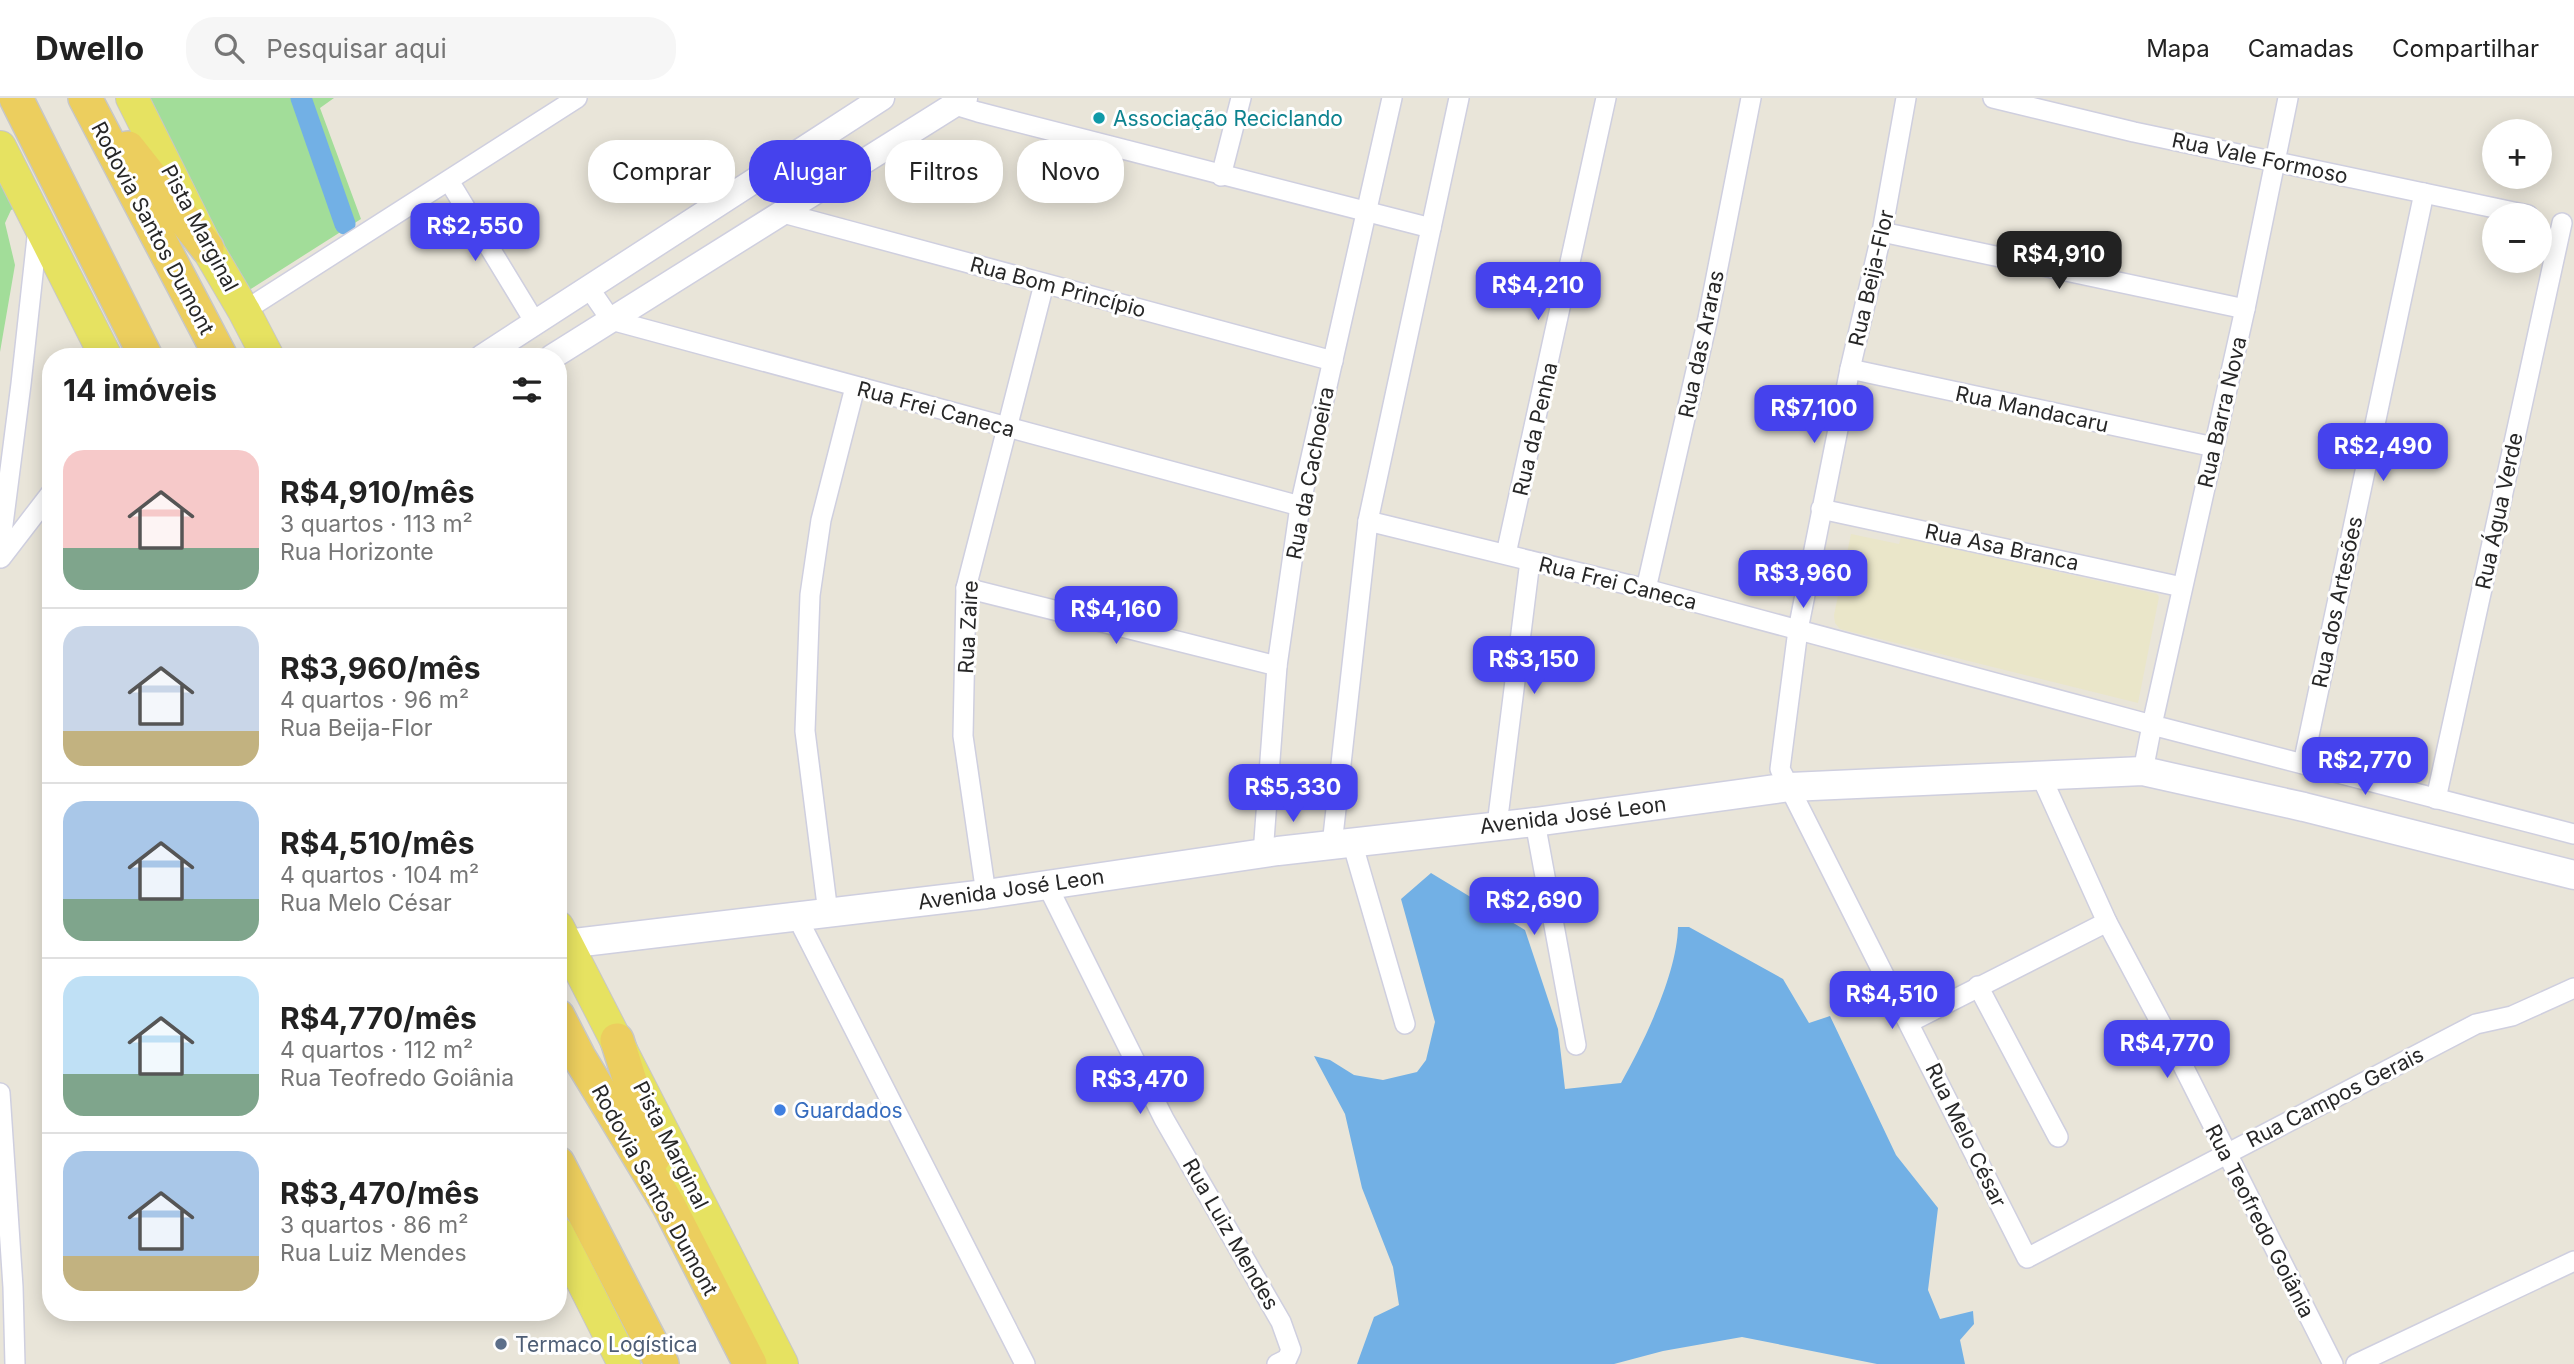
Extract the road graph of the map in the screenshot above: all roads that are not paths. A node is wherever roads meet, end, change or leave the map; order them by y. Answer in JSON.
{"nodes":[{"id":1,"x":16,"y":98,"type":"edge"},
{"id":2,"x":87,"y":98,"type":"edge"},
{"id":3,"x":132,"y":98,"type":"edge"},
{"id":4,"x":577,"y":98,"type":"edge"},
{"id":5,"x":882,"y":98,"type":"edge"},
{"id":6,"x":1241,"y":98,"type":"edge"},
{"id":7,"x":1392,"y":98,"type":"edge"},
{"id":8,"x":1459,"y":98,"type":"edge"},
{"id":9,"x":1606,"y":98,"type":"edge"},
{"id":10,"x":1751,"y":98,"type":"edge"},
{"id":11,"x":1906,"y":98,"type":"edge"},
{"id":12,"x":1993,"y":98,"type":"edge"},
{"id":13,"x":2288,"y":98,"type":"edge"},
{"id":14,"x":958,"y":100,"type":"edge"},
{"id":15,"x":555,"y":106,"type":"edge"},
{"id":16,"x":0,"y":147,"type":"edge"},
{"id":17,"x":2274,"y":160,"type":"junction"},
{"id":18,"x":1221,"y":176,"type":"junction"},
{"id":19,"x":449,"y":181,"type":"junction"},
{"id":20,"x":2424,"y":193,"type":"junction"},
{"id":21,"x":2482,"y":205,"type":"edge"},
{"id":22,"x":783,"y":213,"type":"junction"},
{"id":23,"x":1364,"y":213,"type":"junction"},
{"id":24,"x":38,"y":220,"type":"junction"},
{"id":25,"x":2568,"y":224,"type":"edge"},
{"id":26,"x":1427,"y":228,"type":"junction"},
{"id":27,"x":1882,"y":232,"type":"junction"},
{"id":28,"x":207,"y":248,"type":"junction"},
{"id":29,"x":1044,"y":284,"type":"junction"},
{"id":30,"x":589,"y":288,"type":"junction"},
{"id":31,"x":2245,"y":309,"type":"junction"},
{"id":32,"x":244,"y":311,"type":"junction"},
{"id":33,"x":611,"y":320,"type":"junction"},
{"id":34,"x":536,"y":324,"type":"junction"},
{"id":35,"x":102,"y":348,"type":"edge"},
{"id":36,"x":141,"y":348,"type":"edge"},
{"id":37,"x":216,"y":348,"type":"edge"},
{"id":38,"x":263,"y":348,"type":"edge"},
{"id":39,"x":497,"y":348,"type":"edge"},
{"id":40,"x":566,"y":348,"type":"edge"},
{"id":41,"x":1333,"y":361,"type":"junction"},
{"id":42,"x":1850,"y":369,"type":"junction"},
{"id":43,"x":855,"y":387,"type":"junction"},
{"id":44,"x":1006,"y":428,"type":"junction"},
{"id":45,"x":2214,"y":447,"type":"junction"},
{"id":46,"x":42,"y":504,"type":"edge"},
{"id":47,"x":1300,"y":506,"type":"junction"},
{"id":48,"x":1821,"y":509,"type":"junction"},
{"id":49,"x":1368,"y":521,"type":"junction"},
{"id":50,"x":0,"y":548,"type":"edge"},
{"id":51,"x":1506,"y":554,"type":"junction"},
{"id":52,"x":0,"y":558,"type":"edge"},
{"id":53,"x":1530,"y":561,"type":"junction"},
{"id":54,"x":2182,"y":587,"type":"junction"},
{"id":55,"x":966,"y":588,"type":"junction"},
{"id":56,"x":1646,"y":589,"type":"junction"},
{"id":57,"x":1798,"y":630,"type":"junction"},
{"id":58,"x":1277,"y":666,"type":"junction"},
{"id":59,"x":2152,"y":725,"type":"junction"},
{"id":60,"x":2303,"y":764,"type":"junction"},
{"id":61,"x":2143,"y":771,"type":"junction"},
{"id":62,"x":2040,"y":776,"type":"junction"},
{"id":63,"x":1790,"y":787,"type":"junction"},
{"id":64,"x":2436,"y":799,"type":"junction"},
{"id":65,"x":1535,"y":821,"type":"junction"},
{"id":66,"x":1497,"y":825,"type":"junction"},
{"id":67,"x":2574,"y":835,"type":"edge"},
{"id":68,"x":1333,"y":844,"type":"junction"},
{"id":69,"x":1271,"y":852,"type":"junction"},
{"id":70,"x":2574,"y":873,"type":"edge"},
{"id":71,"x":1047,"y":885,"type":"junction"},
{"id":72,"x":986,"y":894,"type":"junction"},
{"id":73,"x":828,"y":914,"type":"junction"},
{"id":74,"x":797,"y":917,"type":"junction"},
{"id":75,"x":2107,"y":922,"type":"junction"},
{"id":76,"x":567,"y":936,"type":"edge"},
{"id":77,"x":567,"y":945,"type":"edge"},
{"id":78,"x":1978,"y":986,"type":"junction"},
{"id":79,"x":2574,"y":988,"type":"edge"},
{"id":80,"x":1910,"y":1022,"type":"junction"},
{"id":81,"x":1405,"y":1024,"type":"dead end"},
{"id":82,"x":567,"y":1034,"type":"edge"},
{"id":83,"x":617,"y":1040,"type":"junction"},
{"id":84,"x":1576,"y":1045,"type":"dead end"},
{"id":85,"x":0,"y":1093,"type":"edge"},
{"id":86,"x":2058,"y":1137,"type":"dead end"},
{"id":87,"x":2225,"y":1154,"type":"junction"},
{"id":88,"x":567,"y":1180,"type":"edge"},
{"id":89,"x":669,"y":1206,"type":"junction"},
{"id":90,"x":567,"y":1251,"type":"edge"},
{"id":91,"x":2027,"y":1258,"type":"joint"},
{"id":92,"x":2574,"y":1261,"type":"edge"},
{"id":93,"x":15,"y":1364,"type":"edge"},
{"id":94,"x":624,"y":1364,"type":"edge"},
{"id":95,"x":662,"y":1364,"type":"edge"},
{"id":96,"x":750,"y":1364,"type":"edge"},
{"id":97,"x":782,"y":1364,"type":"edge"},
{"id":98,"x":1025,"y":1364,"type":"edge"},
{"id":99,"x":1278,"y":1364,"type":"edge"},
{"id":100,"x":2333,"y":1364,"type":"edge"},
{"id":101,"x":2356,"y":1364,"type":"edge"}],
"edges":[{"from":1,"to":36,"type":"highway"},
{"from":2,"to":28,"type":"highway"},
{"from":2,"to":37,"type":"highway","name":"Rodovia Santos Dumont"},
{"from":3,"to":28,"type":"main road","name":"Pista Marginal"},
{"from":4,"to":15,"type":"street"},
{"from":5,"to":30,"type":"street"},
{"from":6,"to":18,"type":"street"},
{"from":7,"to":23,"type":"street","name":"Rua da Cachoeira"},
{"from":8,"to":26,"type":"street"},
{"from":9,"to":51,"type":"street","name":"Rua da Penha"},
{"from":10,"to":56,"type":"street","name":"Rua das Araras"},
{"from":11,"to":27,"type":"street","name":"Rua Beija-Flor"},
{"from":12,"to":17,"type":"street","name":"Rua Vale Formoso"},
{"from":13,"to":17,"type":"street","name":"Rua Barra Nova"},
{"from":14,"to":18,"type":"street"},
{"from":14,"to":22,"type":"street"},
{"from":15,"to":19,"type":"street"},
{"from":16,"to":24,"type":"main road"},
{"from":17,"to":20,"type":"street","name":"Rua Vale Formoso"},
{"from":17,"to":31,"type":"street","name":"Rua Barra Nova"},
{"from":18,"to":23,"type":"street"},
{"from":19,"to":32,"type":"street"},
{"from":19,"to":34,"type":"street"},
{"from":20,"to":21,"type":"street","name":"Rua Vale Formoso"},
{"from":20,"to":60,"type":"street","name":"Rua dos Artesões"},
{"from":22,"to":29,"type":"street","name":"Rua Bom Princípio"},
{"from":22,"to":33,"type":"street"},
{"from":23,"to":26,"type":"street"},
{"from":23,"to":41,"type":"street","name":"Rua da Cachoeira"},
{"from":24,"to":35,"type":"main road"},
{"from":24,"to":50,"type":"street"},
{"from":25,"to":64,"type":"street","name":"Rua Água Verde"},
{"from":26,"to":49,"type":"street"},
{"from":27,"to":31,"type":"street"},
{"from":27,"to":42,"type":"street","name":"Rua Beija-Flor"},
{"from":28,"to":32,"type":"main road","name":"Pista Marginal"},
{"from":29,"to":41,"type":"street","name":"Rua Bom Princípio"},
{"from":29,"to":44,"type":"street","name":"Rua Zaire"},
{"from":30,"to":33,"type":"street"},
{"from":30,"to":34,"type":"street"},
{"from":31,"to":45,"type":"street","name":"Rua Barra Nova"},
{"from":32,"to":38,"type":"main road","name":"Pista Marginal"},
{"from":33,"to":40,"type":"street"},
{"from":33,"to":43,"type":"street","name":"Rua Frei Caneca"},
{"from":34,"to":39,"type":"street"},
{"from":41,"to":47,"type":"street","name":"Rua da Cachoeira"},
{"from":42,"to":45,"type":"street","name":"Rua Mandacaru"},
{"from":42,"to":48,"type":"street","name":"Rua Beija-Flor"},
{"from":43,"to":44,"type":"street","name":"Rua Frei Caneca"},
{"from":43,"to":73,"type":"street"},
{"from":44,"to":47,"type":"street","name":"Rua Frei Caneca"},
{"from":44,"to":55,"type":"street","name":"Rua Zaire"},
{"from":45,"to":54,"type":"street","name":"Rua Barra Nova"},
{"from":46,"to":52,"type":"street"},
{"from":47,"to":58,"type":"street","name":"Rua da Cachoeira"},
{"from":48,"to":54,"type":"street","name":"Rua Asa Branca"},
{"from":48,"to":57,"type":"street","name":"Rua Beija-Flor"},
{"from":49,"to":51,"type":"street","name":"Rua Frei Caneca"},
{"from":49,"to":68,"type":"street"},
{"from":51,"to":53,"type":"street","name":"Rua Frei Caneca"},
{"from":53,"to":56,"type":"street","name":"Rua Frei Caneca"},
{"from":53,"to":66,"type":"street"},
{"from":54,"to":59,"type":"street","name":"Rua Barra Nova"},
{"from":55,"to":58,"type":"street"},
{"from":55,"to":72,"type":"street","name":"Rua Zaire"},
{"from":56,"to":57,"type":"street","name":"Rua Frei Caneca"},
{"from":57,"to":59,"type":"street","name":"Rua Frei Caneca"},
{"from":57,"to":63,"type":"street","name":"Rua Beija-Flor"},
{"from":58,"to":69,"type":"street","name":"Rua da Cachoeira"},
{"from":59,"to":60,"type":"street","name":"Rua Frei Caneca"},
{"from":59,"to":61,"type":"street"},
{"from":60,"to":64,"type":"street","name":"Rua Frei Caneca"},
{"from":61,"to":62,"type":"main road","name":"Avenida José Leon"},
{"from":61,"to":70,"type":"main road","name":"Avenida José Leon"},
{"from":62,"to":63,"type":"main road","name":"Avenida José Leon"},
{"from":62,"to":75,"type":"street","name":"Rua Teofredo Goiânia"},
{"from":63,"to":65,"type":"main road","name":"Avenida José Leon"},
{"from":63,"to":80,"type":"street","name":"Rua Melo César"},
{"from":64,"to":67,"type":"street","name":"Rua Frei Caneca"},
{"from":65,"to":66,"type":"main road","name":"Avenida José Leon"},
{"from":65,"to":84,"type":"street"},
{"from":66,"to":68,"type":"main road","name":"Avenida José Leon"},
{"from":68,"to":69,"type":"main road","name":"Avenida José Leon"},
{"from":68,"to":81,"type":"street"},
{"from":69,"to":71,"type":"main road","name":"Avenida José Leon"},
{"from":71,"to":72,"type":"main road","name":"Avenida José Leon"},
{"from":71,"to":99,"type":"street","name":"Rua Luiz Mendes"},
{"from":72,"to":73,"type":"main road","name":"Avenida José Leon"},
{"from":73,"to":74,"type":"main road","name":"Avenida José Leon"},
{"from":74,"to":76,"type":"main road","name":"Avenida José Leon"},
{"from":74,"to":98,"type":"street"},
{"from":75,"to":78,"type":"street"},
{"from":75,"to":87,"type":"street","name":"Rua Teofredo Goiânia"},
{"from":77,"to":83,"type":"main road","name":"Pista Marginal"},
{"from":78,"to":80,"type":"street"},
{"from":78,"to":86,"type":"street"},
{"from":79,"to":87,"type":"street","name":"Rua Campos Gerais"},
{"from":80,"to":91,"type":"street","name":"Rua Melo César"},
{"from":82,"to":89,"type":"highway","name":"Rodovia Santos Dumont"},
{"from":83,"to":89,"type":"highway"},
{"from":83,"to":97,"type":"main road","name":"Pista Marginal"},
{"from":85,"to":93,"type":"street"},
{"from":87,"to":91,"type":"street","name":"Rua Campos Gerais"},
{"from":87,"to":100,"type":"street","name":"Rua Teofredo Goiânia"},
{"from":88,"to":95,"type":"highway"},
{"from":89,"to":96,"type":"highway","name":"Rodovia Santos Dumont"},
{"from":90,"to":94,"type":"main road"},
{"from":92,"to":101,"type":"street"}]}
